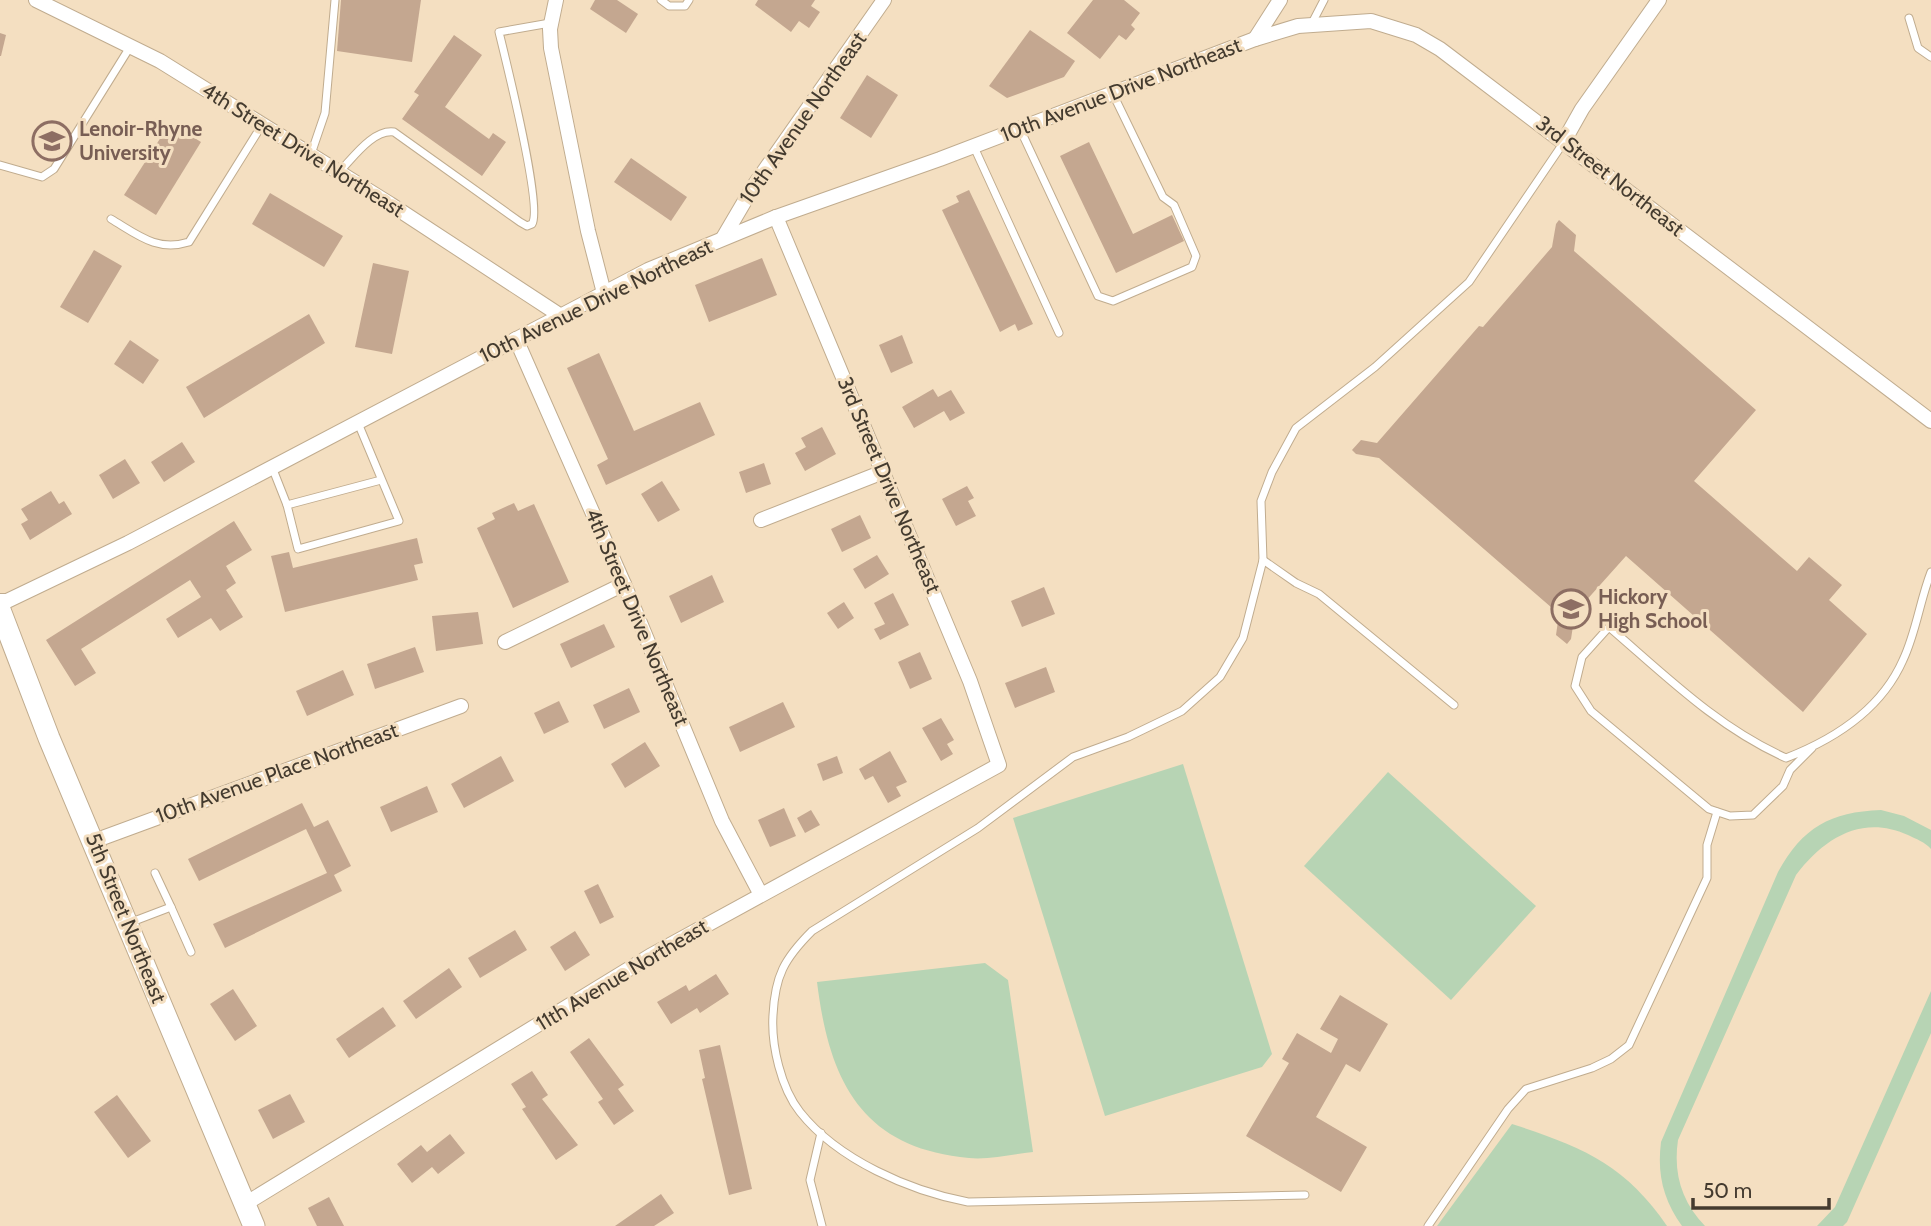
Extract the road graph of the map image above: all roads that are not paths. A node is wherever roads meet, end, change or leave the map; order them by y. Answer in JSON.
{"nodes":[{"id":1,"x":36,"y":0,"type":"edge"},
{"id":2,"x":335,"y":0,"type":"edge"},
{"id":3,"x":556,"y":0,"type":"edge"},
{"id":4,"x":662,"y":0,"type":"edge"},
{"id":5,"x":689,"y":0,"type":"edge"},
{"id":6,"x":884,"y":0,"type":"edge"},
{"id":7,"x":1280,"y":0,"type":"edge"},
{"id":8,"x":1324,"y":0,"type":"edge"},
{"id":9,"x":1659,"y":0,"type":"edge"},
{"id":10,"x":1909,"y":18,"type":"dead end"},
{"id":11,"x":551,"y":23,"type":"junction"},
{"id":12,"x":1312,"y":23,"type":"junction"},
{"id":13,"x":1255,"y":38,"type":"junction"},
{"id":14,"x":130,"y":46,"type":"junction"},
{"id":15,"x":1931,"y":57,"type":"edge"},
{"id":16,"x":1113,"y":94,"type":"junction"},
{"id":17,"x":263,"y":125,"type":"junction"},
{"id":18,"x":1020,"y":128,"type":"junction"},
{"id":19,"x":1564,"y":141,"type":"junction"},
{"id":20,"x":974,"y":146,"type":"junction"},
{"id":21,"x":311,"y":155,"type":"junction"},
{"id":22,"x":0,"y":165,"type":"edge"},
{"id":23,"x":340,"y":172,"type":"junction"},
{"id":24,"x":776,"y":217,"type":"junction"},
{"id":25,"x":111,"y":219,"type":"dead end"},
{"id":26,"x":723,"y":238,"type":"junction"},
{"id":27,"x":604,"y":293,"type":"junction"},
{"id":28,"x":561,"y":316,"type":"junction"},
{"id":29,"x":1059,"y":333,"type":"dead end"},
{"id":30,"x":516,"y":339,"type":"junction"},
{"id":31,"x":1931,"y":421,"type":"edge"},
{"id":32,"x":357,"y":422,"type":"junction"},
{"id":33,"x":272,"y":467,"type":"junction"},
{"id":34,"x":883,"y":472,"type":"junction"},
{"id":35,"x":382,"y":480,"type":"junction"},
{"id":36,"x":288,"y":505,"type":"junction"},
{"id":37,"x":761,"y":520,"type":"dead end"},
{"id":38,"x":1263,"y":560,"type":"junction"},
{"id":39,"x":1931,"y":572,"type":"edge"},
{"id":40,"x":624,"y":584,"type":"junction"},
{"id":41,"x":0,"y":601,"type":"edge"},
{"id":42,"x":0,"y":610,"type":"edge"},
{"id":43,"x":505,"y":642,"type":"dead end"},
{"id":44,"x":1454,"y":705,"type":"dead end"},
{"id":45,"x":461,"y":706,"type":"dead end"},
{"id":46,"x":1812,"y":748,"type":"junction"},
{"id":47,"x":996,"y":756,"type":"joint"},
{"id":48,"x":1717,"y":812,"type":"junction"},
{"id":49,"x":94,"y":841,"type":"junction"},
{"id":50,"x":155,"y":873,"type":"dead end"},
{"id":51,"x":760,"y":893,"type":"junction"},
{"id":52,"x":171,"y":907,"type":"junction"},
{"id":53,"x":128,"y":923,"type":"junction"},
{"id":54,"x":191,"y":952,"type":"dead end"},
{"id":55,"x":821,"y":1133,"type":"junction"},
{"id":56,"x":1305,"y":1195,"type":"dead end"},
{"id":57,"x":245,"y":1204,"type":"junction"},
{"id":58,"x":254,"y":1226,"type":"edge"},
{"id":59,"x":822,"y":1226,"type":"edge"},
{"id":60,"x":1428,"y":1226,"type":"edge"}],
"edges":[{"from":1,"to":14,"type":"street","name":"4th Street Drive Northeast"},
{"from":2,"to":21,"type":"lane"},
{"from":3,"to":11,"type":"street"},
{"from":4,"to":5,"type":"lane"},
{"from":6,"to":26,"type":"street","name":"10th Avenue Northeast"},
{"from":7,"to":13,"type":"street"},
{"from":8,"to":12,"type":"lane"},
{"from":9,"to":19,"type":"street"},
{"from":10,"to":15,"type":"lane"},
{"from":11,"to":23,"type":"lane"},
{"from":11,"to":27,"type":"street"},
{"from":12,"to":13,"type":"street","name":"3rd Street Northeast"},
{"from":12,"to":19,"type":"street","name":"3rd Street Northeast"},
{"from":13,"to":16,"type":"street","name":"10th Avenue Drive Northeast"},
{"from":14,"to":17,"type":"street","name":"4th Street Drive Northeast"},
{"from":14,"to":22,"type":"lane"},
{"from":16,"to":18,"type":"street","name":"10th Avenue Drive Northeast"},
{"from":16,"to":18,"type":"lane"},
{"from":17,"to":21,"type":"street","name":"4th Street Drive Northeast"},
{"from":17,"to":25,"type":"lane"},
{"from":18,"to":20,"type":"street","name":"10th Avenue Drive Northeast"},
{"from":19,"to":31,"type":"street","name":"3rd Street Northeast"},
{"from":19,"to":38,"type":"lane"},
{"from":20,"to":24,"type":"street","name":"10th Avenue Drive Northeast"},
{"from":20,"to":29,"type":"lane"},
{"from":21,"to":23,"type":"street","name":"4th Street Drive Northeast"},
{"from":23,"to":28,"type":"street","name":"4th Street Drive Northeast"},
{"from":24,"to":26,"type":"street","name":"10th Avenue Drive Northeast"},
{"from":24,"to":34,"type":"street","name":"3rd Street Drive Northeast"},
{"from":26,"to":27,"type":"street","name":"10th Avenue Drive Northeast"},
{"from":27,"to":28,"type":"street","name":"10th Avenue Drive Northeast"},
{"from":28,"to":30,"type":"street","name":"10th Avenue Drive Northeast"},
{"from":30,"to":32,"type":"street","name":"10th Avenue Drive Northeast"},
{"from":30,"to":40,"type":"street","name":"4th Street Drive Northeast"},
{"from":32,"to":33,"type":"street","name":"10th Avenue Drive Northeast"},
{"from":32,"to":35,"type":"lane"},
{"from":33,"to":36,"type":"lane"},
{"from":33,"to":41,"type":"street","name":"10th Avenue Drive Northeast"},
{"from":34,"to":37,"type":"street"},
{"from":34,"to":47,"type":"street","name":"3rd Street Drive Northeast"},
{"from":35,"to":36,"type":"lane"},
{"from":35,"to":36,"type":"lane"},
{"from":38,"to":44,"type":"lane"},
{"from":38,"to":55,"type":"lane"},
{"from":39,"to":46,"type":"lane"},
{"from":40,"to":43,"type":"street"},
{"from":40,"to":51,"type":"street","name":"4th Street Drive Northeast"},
{"from":42,"to":49,"type":"street","name":"5th Street Northeast"},
{"from":45,"to":49,"type":"street","name":"10th Avenue Place Northeast"},
{"from":46,"to":48,"type":"lane"},
{"from":46,"to":48,"type":"lane"},
{"from":47,"to":51,"type":"street","name":"11th Avenue Northeast"},
{"from":48,"to":60,"type":"lane"},
{"from":49,"to":53,"type":"street","name":"5th Street Northeast"},
{"from":50,"to":52,"type":"lane"},
{"from":51,"to":57,"type":"street","name":"11th Avenue Northeast"},
{"from":52,"to":53,"type":"lane"},
{"from":52,"to":54,"type":"lane"},
{"from":53,"to":57,"type":"street","name":"5th Street Northeast"},
{"from":55,"to":56,"type":"lane"},
{"from":55,"to":59,"type":"lane"},
{"from":57,"to":58,"type":"street","name":"5th Street Northeast"}]}
